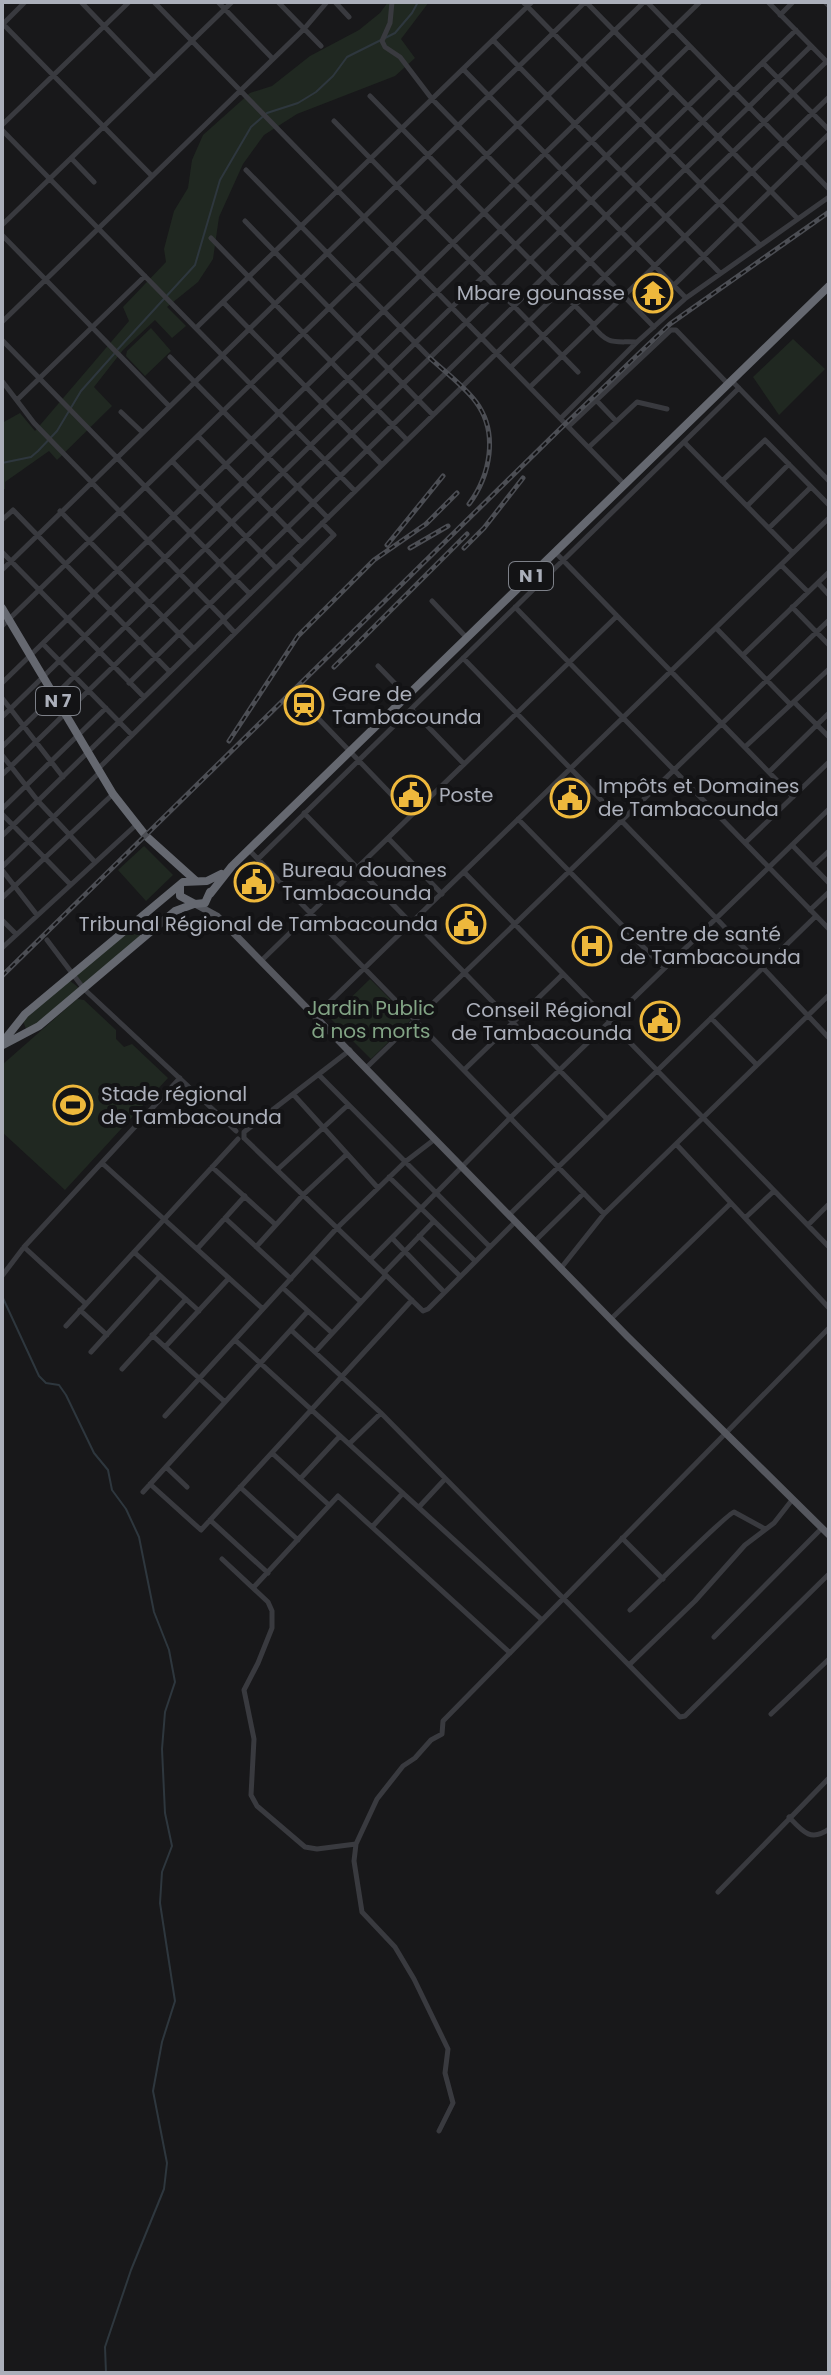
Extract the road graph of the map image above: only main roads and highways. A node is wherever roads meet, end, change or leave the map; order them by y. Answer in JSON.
{"nodes":[{"id":1,"x":829,"y":286,"type":"edge"},
{"id":2,"x":2,"y":608,"type":"edge"},
{"id":3,"x":174,"y":864,"type":"junction"},
{"id":4,"x":232,"y":866,"type":"junction"},
{"id":5,"x":196,"y":881,"type":"junction"},
{"id":6,"x":180,"y":885,"type":"junction"},
{"id":7,"x":210,"y":896,"type":"junction"},
{"id":8,"x":195,"y":904,"type":"junction"},
{"id":9,"x":217,"y":916,"type":"junction"},
{"id":10,"x":2,"y":1044,"type":"edge"},
{"id":11,"x":829,"y":1535,"type":"edge"}],
"edges":[{"from":1,"to":4,"type":"highway","number":"N 1"},
{"from":2,"to":3,"type":"highway","number":"N 7"},
{"from":3,"to":5,"type":"highway","number":"N 7"},
{"from":3,"to":6,"type":"highway","number":"N 7"},
{"from":4,"to":5,"type":"highway","number":"N 1"},
{"from":4,"to":7,"type":"highway","number":"N 1"},
{"from":5,"to":6,"type":"highway"},
{"from":5,"to":7,"type":"highway"},
{"from":6,"to":8,"type":"highway"},
{"from":6,"to":10,"type":"highway"},
{"from":7,"to":8,"type":"highway"},
{"from":7,"to":9,"type":"main road"},
{"from":8,"to":9,"type":"main road"},
{"from":8,"to":10,"type":"highway"},
{"from":9,"to":11,"type":"main road"}]}
